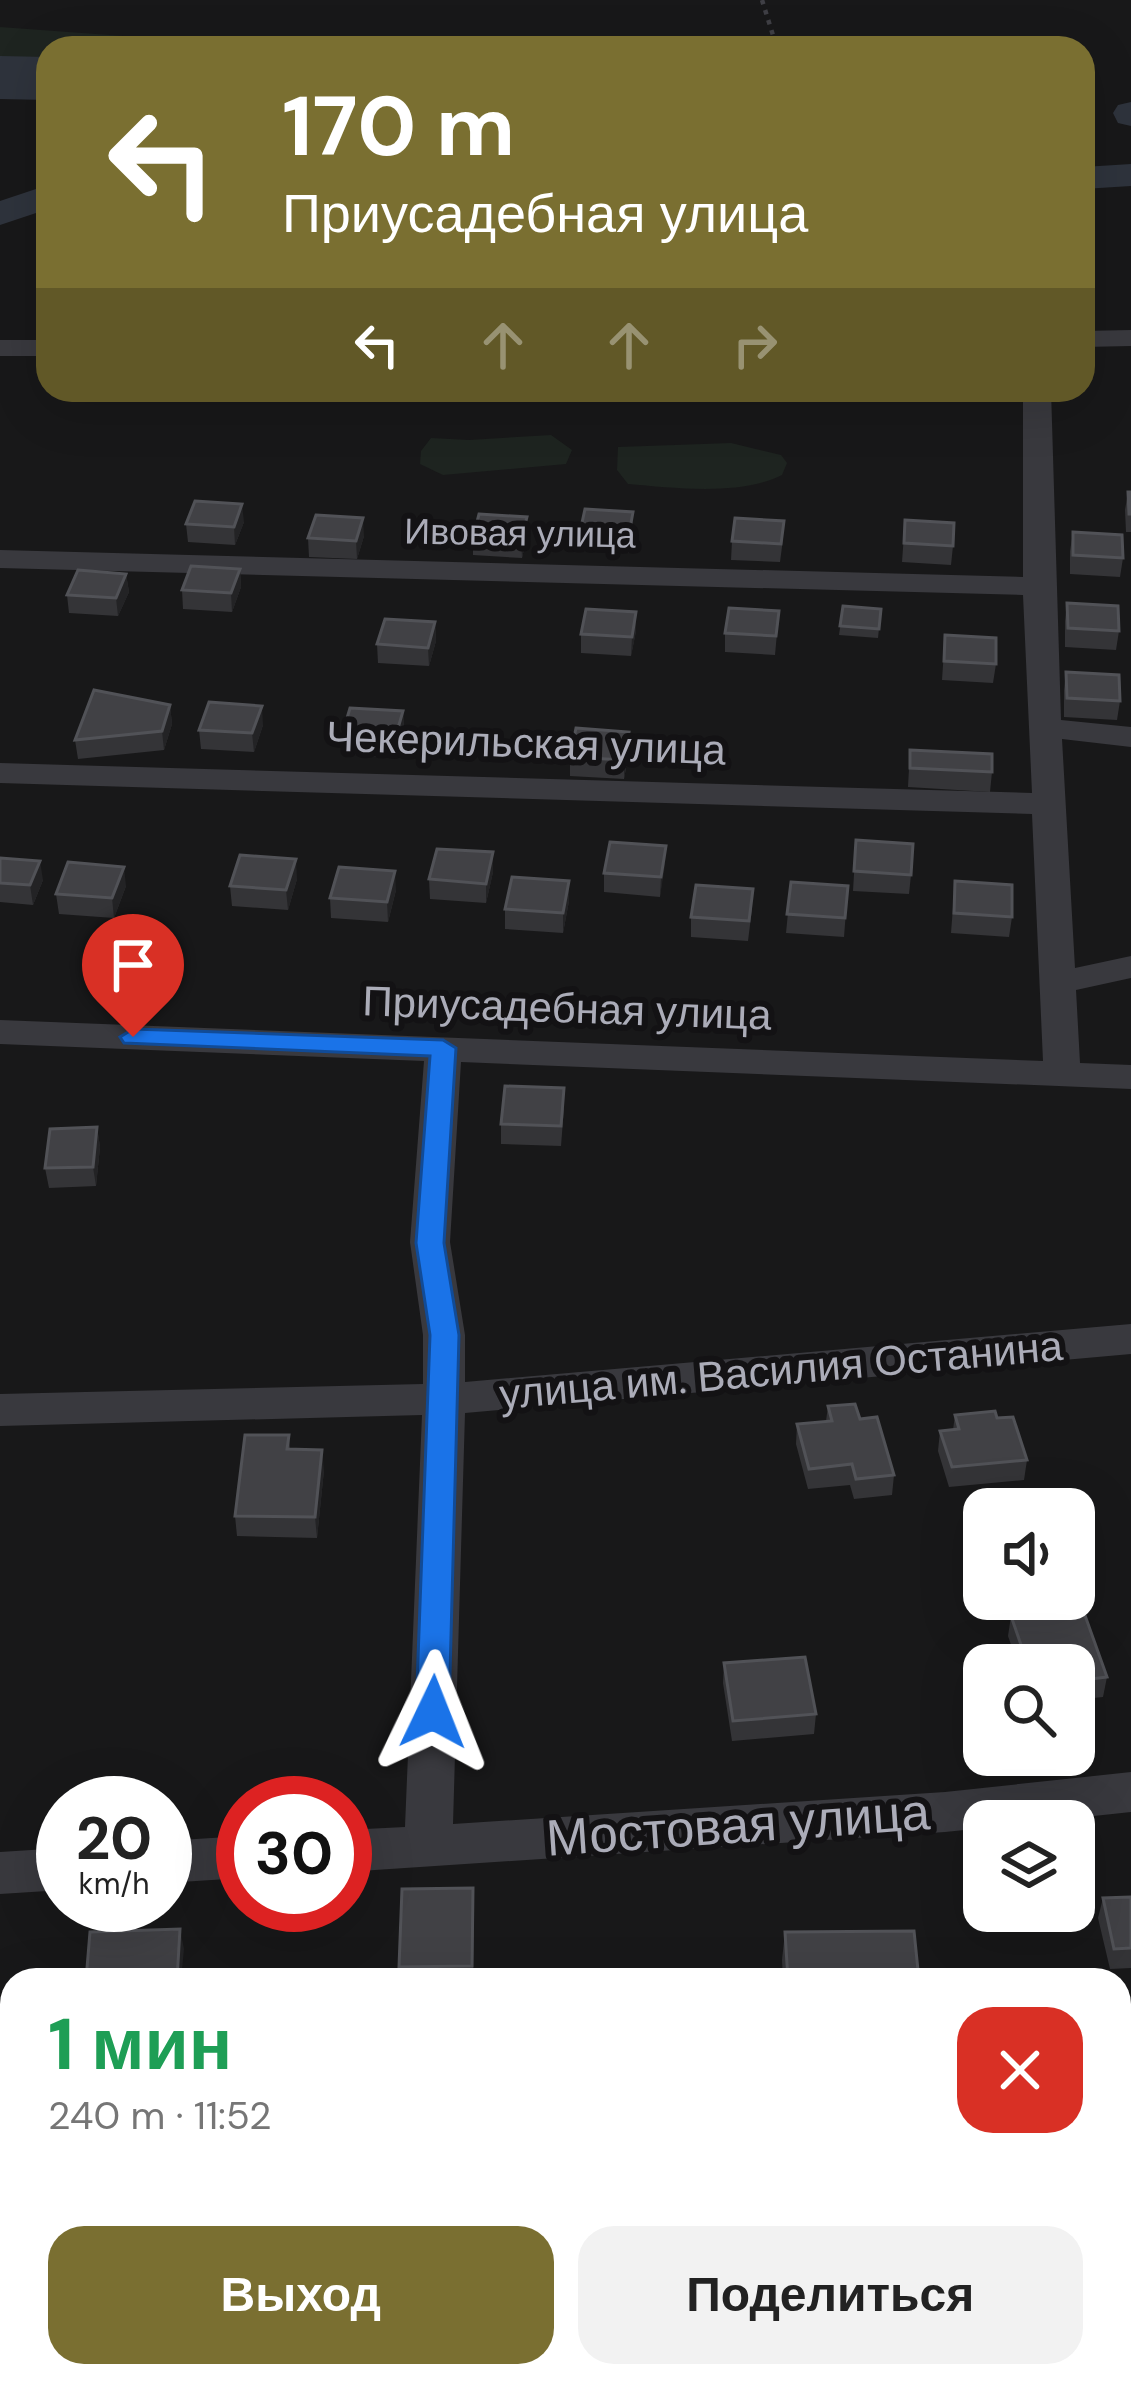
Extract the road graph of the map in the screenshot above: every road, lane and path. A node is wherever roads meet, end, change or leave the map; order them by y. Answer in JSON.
{"nodes":[{"id":1,"x":762,"y":0,"type":"edge"},
{"id":2,"x":773,"y":36,"type":"edge"},
{"id":3,"x":1131,"y":338,"type":"edge"},
{"id":4,"x":1095,"y":339,"type":"edge"},
{"id":5,"x":0,"y":348,"type":"edge"},
{"id":6,"x":36,"y":348,"type":"edge"},
{"id":7,"x":1037,"y":402,"type":"edge"},
{"id":8,"x":0,"y":559,"type":"edge"},
{"id":9,"x":1038,"y":586,"type":"junction"},
{"id":10,"x":1045,"y":728,"type":"junction"},
{"id":11,"x":1131,"y":737,"type":"edge"},
{"id":12,"x":0,"y":773,"type":"edge"},
{"id":13,"x":1049,"y":803,"type":"junction"},
{"id":14,"x":1131,"y":968,"type":"edge"},
{"id":15,"x":1058,"y":983,"type":"junction"},
{"id":16,"x":0,"y":1032,"type":"edge"},
{"id":17,"x":443,"y":1048,"type":"junction"},
{"id":18,"x":1062,"y":1072,"type":"junction"},
{"id":19,"x":1131,"y":1076,"type":"edge"},
{"id":20,"x":1131,"y":1339,"type":"edge"},
{"id":21,"x":444,"y":1399,"type":"junction"},
{"id":22,"x":0,"y":1411,"type":"edge"},
{"id":23,"x":1131,"y":1792,"type":"edge"},
{"id":24,"x":428,"y":1846,"type":"junction"},
{"id":25,"x":372,"y":1849,"type":"edge"},
{"id":26,"x":36,"y":1871,"type":"edge"},
{"id":27,"x":0,"y":1873,"type":"edge"}],
"edges":[{"from":1,"to":2,"type":"path"},
{"from":3,"to":4,"type":"street"},
{"from":5,"to":6,"type":"street"},
{"from":7,"to":9,"type":"street"},
{"from":8,"to":9,"type":"street","name":"Ивовая улица"},
{"from":9,"to":10,"type":"street"},
{"from":10,"to":11,"type":"street"},
{"from":10,"to":13,"type":"street"},
{"from":12,"to":13,"type":"street","name":"Чекерильская улица"},
{"from":13,"to":15,"type":"street"},
{"from":14,"to":15,"type":"street"},
{"from":15,"to":18,"type":"street"},
{"from":16,"to":17,"type":"street","name":"Приусадебная улица"},
{"from":17,"to":18,"type":"street","name":"Приусадебная улица"},
{"from":17,"to":21,"type":"street"},
{"from":18,"to":19,"type":"street","name":"Приусадебная улица"},
{"from":20,"to":21,"type":"street","name":"улица им. Василия Останина"},
{"from":21,"to":22,"type":"street","name":"улица им. Василия Останина"},
{"from":21,"to":24,"type":"street"},
{"from":23,"to":24,"type":"street","name":"Мостовая улица"},
{"from":24,"to":25,"type":"street","name":"Мостовая улица"},
{"from":26,"to":27,"type":"street"}]}
